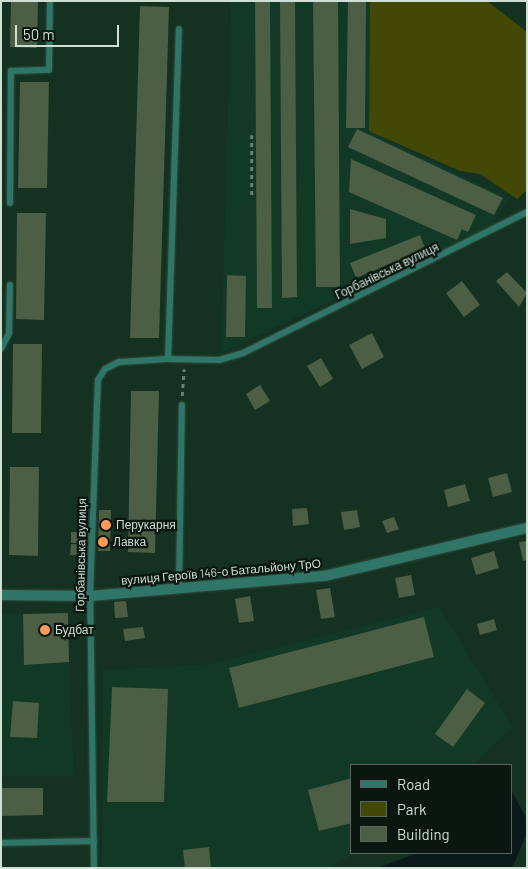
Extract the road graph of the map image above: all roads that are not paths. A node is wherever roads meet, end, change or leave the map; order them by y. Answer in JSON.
{"nodes":[{"id":1,"x":50,"y":1,"type":"edge"},
{"id":2,"x":180,"y":29,"type":"dead end"},
{"id":3,"x":10,"y":203,"type":"dead end"},
{"id":4,"x":527,"y":212,"type":"edge"},
{"id":5,"x":10,"y":285,"type":"dead end"},
{"id":6,"x":1,"y":349,"type":"edge"},
{"id":7,"x":168,"y":359,"type":"junction"},
{"id":8,"x":182,"y":405,"type":"road end"},
{"id":9,"x":527,"y":528,"type":"edge"},
{"id":10,"x":179,"y":588,"type":"junction"},
{"id":11,"x":1,"y":595,"type":"edge"},
{"id":12,"x":90,"y":596,"type":"junction"},
{"id":13,"x":94,"y":842,"type":"junction"},
{"id":14,"x":1,"y":843,"type":"edge"},
{"id":15,"x":94,"y":868,"type":"edge"}],
"edges":[{"from":1,"to":3,"type":"lane"},
{"from":2,"to":7,"type":"lane"},
{"from":4,"to":7,"type":"lane","name":"Горбанівська вулиця"},
{"from":5,"to":6,"type":"lane"},
{"from":7,"to":12,"type":"lane","name":"Горбанівська вулиця"},
{"from":8,"to":10,"type":"lane"},
{"from":9,"to":10,"type":"street","name":"вулиця Героїв 146-о Батальйону ТрО"},
{"from":10,"to":12,"type":"street","name":"вулиця Героїв 146-о Батальйону ТрО"},
{"from":11,"to":12,"type":"street","name":"вулиця Героїв 146-о Батальйону ТрО"},
{"from":12,"to":13,"type":"lane","name":"Горбанівська вулиця"},
{"from":13,"to":14,"type":"lane"},
{"from":13,"to":15,"type":"lane","name":"Горбанівська вулиця"}]}
